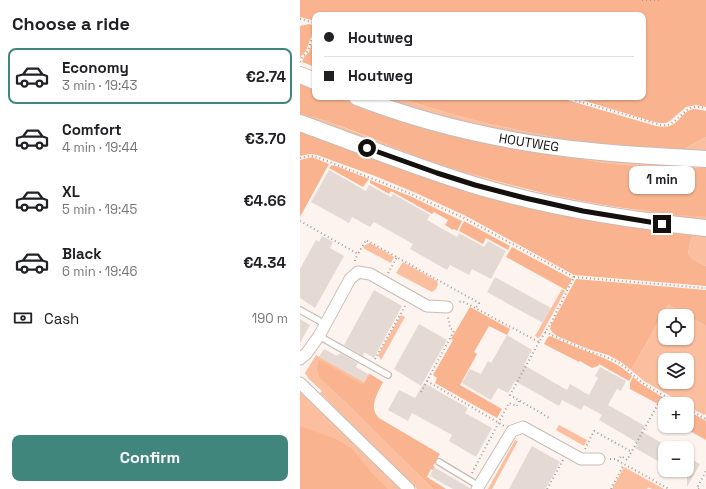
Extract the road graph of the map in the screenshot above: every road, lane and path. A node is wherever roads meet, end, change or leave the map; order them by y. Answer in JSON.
{"nodes":[{"id":1,"x":642,"y":0,"type":"edge"},
{"id":2,"x":662,"y":0,"type":"edge"},
{"id":3,"x":300,"y":19,"type":"edge"},
{"id":4,"x":305,"y":20,"type":"junction"},
{"id":5,"x":300,"y":22,"type":"edge"},
{"id":6,"x":312,"y":22,"type":"edge"},
{"id":7,"x":312,"y":38,"type":"edge"},
{"id":8,"x":300,"y":63,"type":"edge"},
{"id":9,"x":300,"y":75,"type":"edge"},
{"id":10,"x":312,"y":80,"type":"edge"},
{"id":11,"x":365,"y":100,"type":"edge"},
{"id":12,"x":574,"y":100,"type":"edge"},
{"id":13,"x":706,"y":108,"type":"edge"},
{"id":14,"x":300,"y":123,"type":"edge"},
{"id":15,"x":300,"y":158,"type":"edge"},
{"id":16,"x":706,"y":159,"type":"edge"},
{"id":17,"x":300,"y":221,"type":"edge"},
{"id":18,"x":706,"y":228,"type":"edge"},
{"id":19,"x":397,"y":257,"type":"junction"},
{"id":20,"x":574,"y":277,"type":"junction"},
{"id":21,"x":383,"y":281,"type":"junction"},
{"id":22,"x":706,"y":288,"type":"edge"},
{"id":23,"x":410,"y":296,"type":"junction"},
{"id":24,"x":447,"y":307,"type":"junction"},
{"id":25,"x":476,"y":309,"type":"junction"},
{"id":26,"x":300,"y":310,"type":"edge"},
{"id":27,"x":325,"y":324,"type":"junction"},
{"id":28,"x":545,"y":332,"type":"junction"},
{"id":29,"x":319,"y":336,"type":"junction"},
{"id":30,"x":539,"y":342,"type":"junction"},
{"id":31,"x":300,"y":359,"type":"edge"},
{"id":32,"x":375,"y":359,"type":"dead end"},
{"id":33,"x":388,"y":375,"type":"dead end"},
{"id":34,"x":427,"y":381,"type":"junction"},
{"id":35,"x":300,"y":383,"type":"edge"},
{"id":36,"x":421,"y":392,"type":"dead end"},
{"id":37,"x":663,"y":395,"type":"junction"},
{"id":38,"x":667,"y":397,"type":"edge"},
{"id":39,"x":519,"y":401,"type":"junction"},
{"id":40,"x":694,"y":412,"type":"edge"},
{"id":41,"x":551,"y":419,"type":"dead end"},
{"id":42,"x":706,"y":419,"type":"edge"},
{"id":43,"x":499,"y":423,"type":"junction"},
{"id":44,"x":512,"y":431,"type":"junction"},
{"id":45,"x":568,"y":452,"type":"junction"},
{"id":46,"x":632,"y":452,"type":"junction"},
{"id":47,"x":580,"y":459,"type":"junction"},
{"id":48,"x":599,"y":459,"type":"joint"},
{"id":49,"x":618,"y":461,"type":"junction"},
{"id":50,"x":439,"y":462,"type":"dead end"},
{"id":51,"x":624,"y":464,"type":"junction"},
{"id":52,"x":706,"y":471,"type":"edge"},
{"id":53,"x":468,"y":479,"type":"junction"},
{"id":54,"x":478,"y":487,"type":"edge"},
{"id":55,"x":408,"y":489,"type":"edge"},
{"id":56,"x":547,"y":489,"type":"edge"},
{"id":57,"x":610,"y":489,"type":"edge"},
{"id":58,"x":669,"y":489,"type":"edge"},
{"id":59,"x":698,"y":489,"type":"edge"}],
"edges":[{"from":1,"to":2,"type":"path"},
{"from":3,"to":4,"type":"path"},
{"from":4,"to":5,"type":"path"},
{"from":4,"to":6,"type":"path"},
{"from":7,"to":8,"type":"path"},
{"from":9,"to":10,"type":"street"},
{"from":11,"to":16,"type":"street","name":"HOUTWEG"},
{"from":12,"to":13,"type":"path"},
{"from":14,"to":18,"type":"street"},
{"from":15,"to":20,"type":"path"},
{"from":17,"to":19,"type":"path"},
{"from":19,"to":21,"type":"path"},
{"from":19,"to":25,"type":"path"},
{"from":20,"to":22,"type":"path"},
{"from":20,"to":28,"type":"path"},
{"from":21,"to":23,"type":"street"},
{"from":21,"to":27,"type":"street"},
{"from":23,"to":24,"type":"street"},
{"from":23,"to":32,"type":"path"},
{"from":24,"to":25,"type":"path"},
{"from":24,"to":34,"type":"path"},
{"from":25,"to":30,"type":"path"},
{"from":26,"to":27,"type":"lane"},
{"from":27,"to":29,"type":"street"},
{"from":28,"to":30,"type":"path"},
{"from":28,"to":37,"type":"path"},
{"from":29,"to":31,"type":"street"},
{"from":29,"to":33,"type":"lane"},
{"from":30,"to":39,"type":"path"},
{"from":34,"to":36,"type":"path"},
{"from":34,"to":43,"type":"path"},
{"from":35,"to":55,"type":"street"},
{"from":37,"to":38,"type":"path"},
{"from":37,"to":46,"type":"path"},
{"from":39,"to":41,"type":"path"},
{"from":39,"to":43,"type":"path"},
{"from":40,"to":42,"type":"path"},
{"from":43,"to":44,"type":"path"},
{"from":43,"to":53,"type":"path"},
{"from":44,"to":45,"type":"street"},
{"from":44,"to":54,"type":"street"},
{"from":45,"to":47,"type":"street"},
{"from":45,"to":56,"type":"path"},
{"from":46,"to":47,"type":"path"},
{"from":46,"to":49,"type":"path"},
{"from":47,"to":48,"type":"street"},
{"from":48,"to":49,"type":"path"},
{"from":49,"to":51,"type":"path"},
{"from":50,"to":53,"type":"lane"},
{"from":51,"to":57,"type":"path"},
{"from":51,"to":58,"type":"path"},
{"from":52,"to":59,"type":"path"},
{"from":53,"to":54,"type":"lane"}]}
